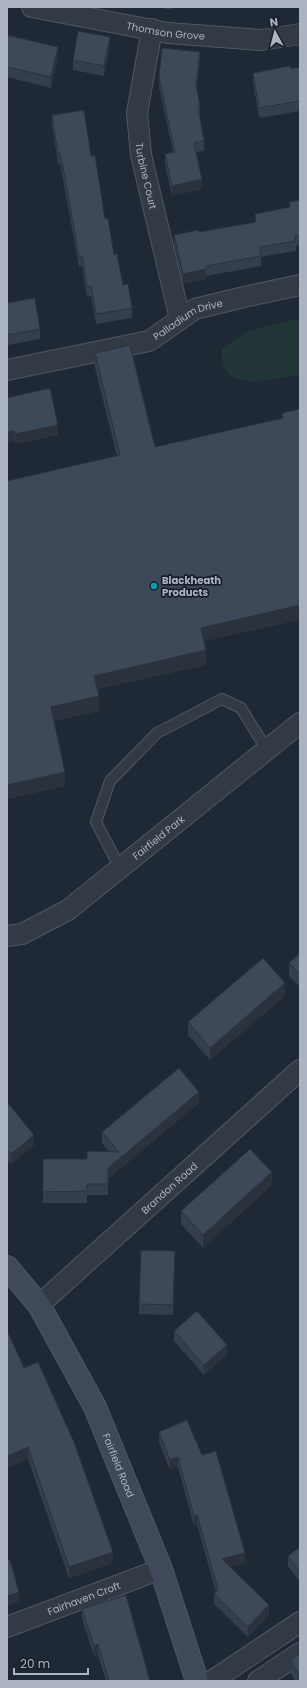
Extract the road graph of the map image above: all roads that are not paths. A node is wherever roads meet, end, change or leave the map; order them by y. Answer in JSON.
{"nodes":[{"id":1,"x":32,"y":7,"type":"edge"},
{"id":2,"x":152,"y":30,"type":"junction"},
{"id":3,"x":300,"y":34,"type":"edge"},
{"id":4,"x":300,"y":285,"type":"edge"},
{"id":5,"x":180,"y":319,"type":"junction"},
{"id":6,"x":7,"y":370,"type":"edge"},
{"id":7,"x":300,"y":723,"type":"edge"},
{"id":8,"x":267,"y":750,"type":"junction"},
{"id":9,"x":120,"y":868,"type":"junction"},
{"id":10,"x":7,"y":936,"type":"edge"},
{"id":11,"x":297,"y":1080,"type":"edge"},
{"id":12,"x":7,"y":1267,"type":"edge"},
{"id":13,"x":39,"y":1305,"type":"junction"},
{"id":14,"x":161,"y":1569,"type":"junction"},
{"id":15,"x":300,"y":1622,"type":"edge"},
{"id":16,"x":7,"y":1627,"type":"edge"},
{"id":17,"x":300,"y":1653,"type":"edge"},
{"id":18,"x":197,"y":1681,"type":"edge"},
{"id":19,"x":212,"y":1681,"type":"edge"},
{"id":20,"x":258,"y":1681,"type":"edge"}],
"edges":[{"from":1,"to":2,"type":"street","name":"Thomson Grove"},
{"from":2,"to":3,"type":"street","name":"Thomson Grove"},
{"from":2,"to":5,"type":"street","name":"Turbine Court"},
{"from":4,"to":5,"type":"street","name":"Palladium Drive"},
{"from":5,"to":6,"type":"street","name":"Palladium Drive"},
{"from":7,"to":8,"type":"street","name":"Fairfield Park"},
{"from":8,"to":9,"type":"street","name":"Fairfield Park"},
{"from":8,"to":9,"type":"lane"},
{"from":9,"to":10,"type":"street","name":"Fairfield Park"},
{"from":11,"to":13,"type":"street","name":"Brandon Road"},
{"from":12,"to":13,"type":"main road","name":"Fairfield Road"},
{"from":13,"to":14,"type":"main road","name":"Fairfield Road"},
{"from":14,"to":16,"type":"street","name":"Fairhaven Croft"},
{"from":14,"to":18,"type":"main road","name":"Fairfield Road"},
{"from":15,"to":19,"type":"street"},
{"from":17,"to":20,"type":"street"}]}
